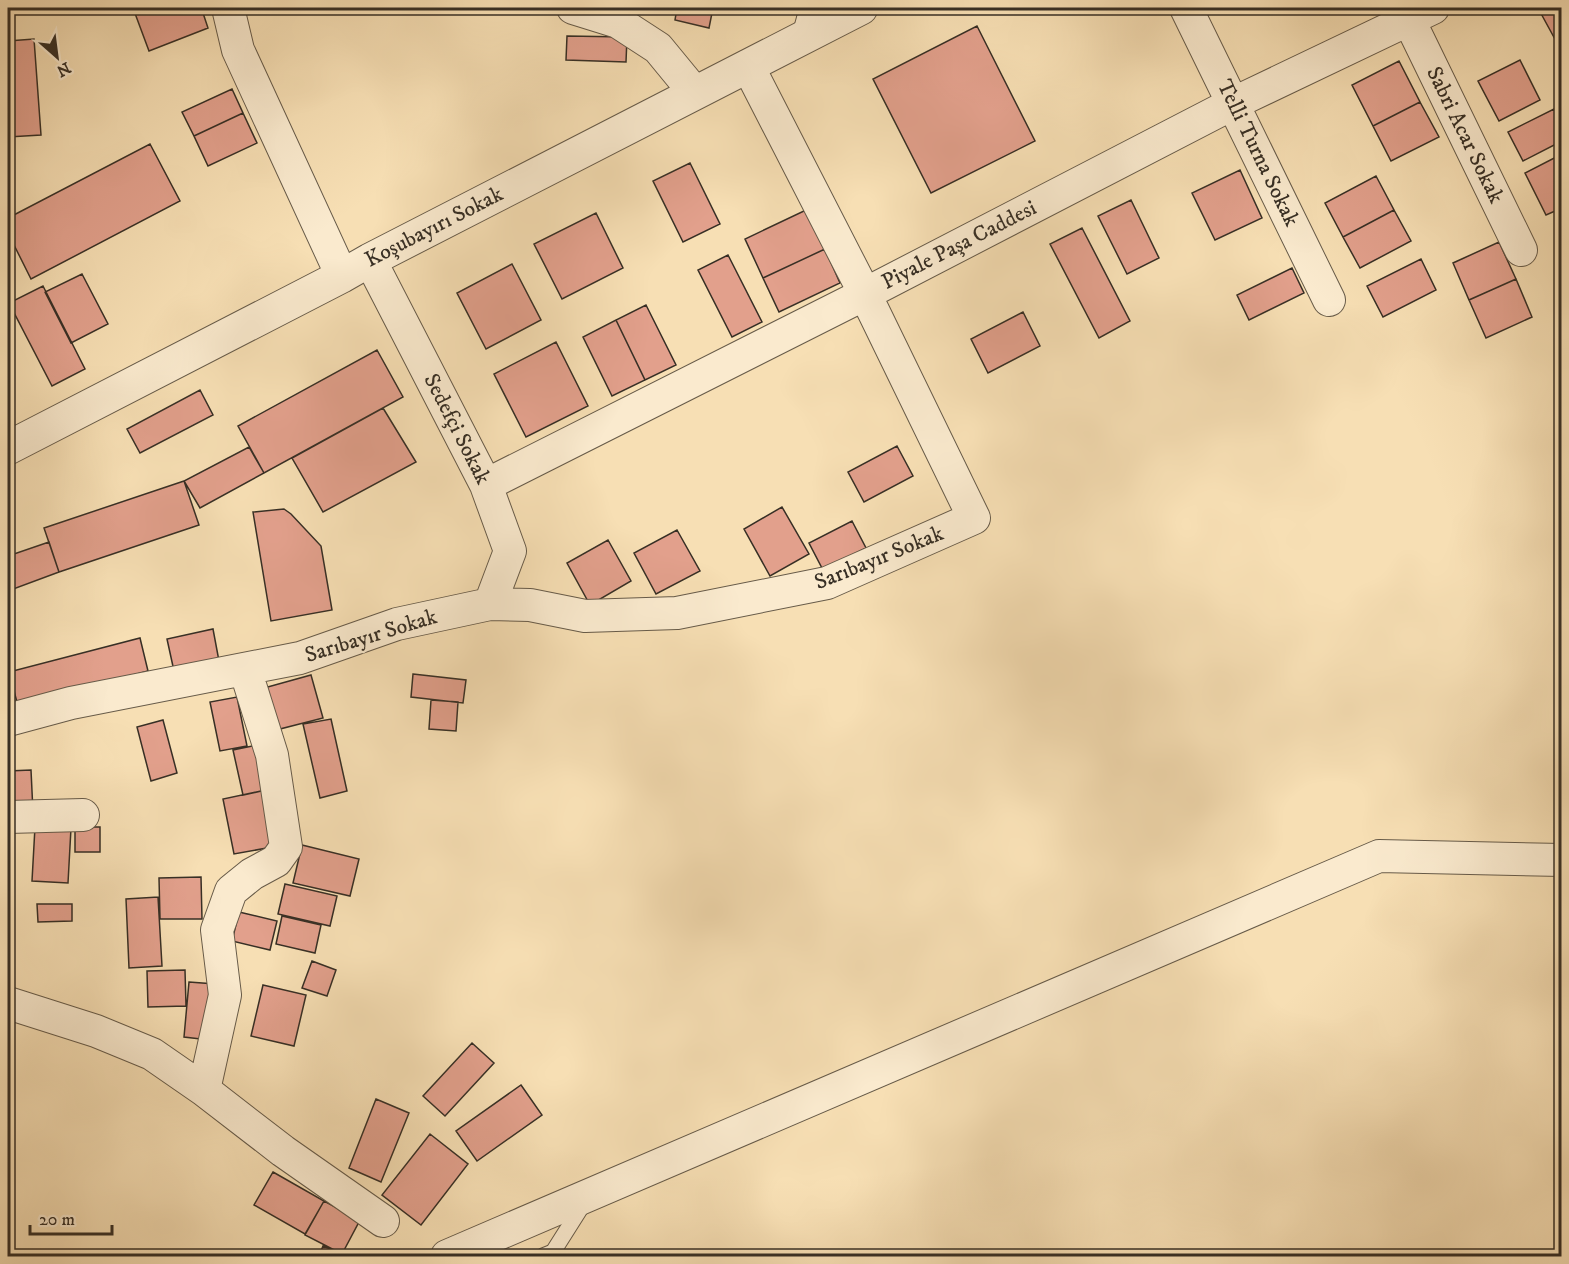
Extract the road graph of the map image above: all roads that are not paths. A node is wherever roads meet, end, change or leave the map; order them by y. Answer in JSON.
{"nodes":[{"id":1,"x":228,"y":8,"type":"edge"},
{"id":2,"x":573,"y":8,"type":"edge"},
{"id":3,"x":861,"y":8,"type":"edge"},
{"id":4,"x":1186,"y":8,"type":"edge"},
{"id":5,"x":1421,"y":14,"type":"edge"},
{"id":6,"x":813,"y":21,"type":"edge"},
{"id":7,"x":748,"y":66,"type":"junction"},
{"id":8,"x":695,"y":93,"type":"junction"},
{"id":9,"x":1234,"y":103,"type":"junction"},
{"id":10,"x":1521,"y":250,"type":"dead end"},
{"id":11,"x":370,"y":260,"type":"junction"},
{"id":12,"x":342,"y":276,"type":"junction"},
{"id":13,"x":865,"y":294,"type":"junction"},
{"id":14,"x":1329,"y":300,"type":"dead end"},
{"id":15,"x":8,"y":448,"type":"edge"},
{"id":16,"x":486,"y":484,"type":"junction"},
{"id":17,"x":490,"y":604,"type":"junction"},
{"id":18,"x":245,"y":669,"type":"junction"},
{"id":19,"x":8,"y":720,"type":"edge"},
{"id":20,"x":83,"y":815,"type":"dead end"},
{"id":21,"x":8,"y":817,"type":"edge"},
{"id":22,"x":1562,"y":860,"type":"edge"},
{"id":23,"x":8,"y":1003,"type":"edge"},
{"id":24,"x":204,"y":1090,"type":"junction"},
{"id":25,"x":589,"y":1196,"type":"junction"},
{"id":26,"x":383,"y":1221,"type":"dead end"},
{"id":27,"x":447,"y":1257,"type":"edge"},
{"id":28,"x":543,"y":1257,"type":"edge"}],
"edges":[{"from":1,"to":12,"type":"street"},
{"from":2,"to":8,"type":"street"},
{"from":3,"to":6,"type":"street","name":"Koşubayırı Sokak"},
{"from":4,"to":9,"type":"street","name":"Telli Turna Sokak"},
{"from":5,"to":9,"type":"street","name":"Piyale Paşa Caddesi"},
{"from":5,"to":10,"type":"street","name":"Sabri Acar Sokak"},
{"from":6,"to":7,"type":"street","name":"Koşubayırı Sokak"},
{"from":7,"to":8,"type":"street","name":"Koşubayırı Sokak"},
{"from":7,"to":13,"type":"street"},
{"from":8,"to":11,"type":"street","name":"Koşubayırı Sokak"},
{"from":9,"to":13,"type":"street","name":"Piyale Paşa Caddesi"},
{"from":9,"to":14,"type":"street","name":"Telli Turna Sokak"},
{"from":11,"to":12,"type":"street","name":"Koşubayırı Sokak"},
{"from":11,"to":16,"type":"street","name":"Sedefçi Sokak"},
{"from":12,"to":15,"type":"street","name":"Koşubayırı Sokak"},
{"from":13,"to":16,"type":"street","name":"Piyale Paşa Caddesi"},
{"from":13,"to":17,"type":"street","name":"Sarıbayır Sokak"},
{"from":16,"to":17,"type":"street","name":"Sedefçi Sokak"},
{"from":17,"to":18,"type":"street","name":"Sarıbayır Sokak"},
{"from":18,"to":19,"type":"street","name":"Sarıbayır Sokak"},
{"from":18,"to":24,"type":"street"},
{"from":20,"to":21,"type":"street"},
{"from":22,"to":25,"type":"street"},
{"from":23,"to":24,"type":"street"},
{"from":24,"to":26,"type":"street"},
{"from":25,"to":27,"type":"street"},
{"from":25,"to":28,"type":"lane"}]}
